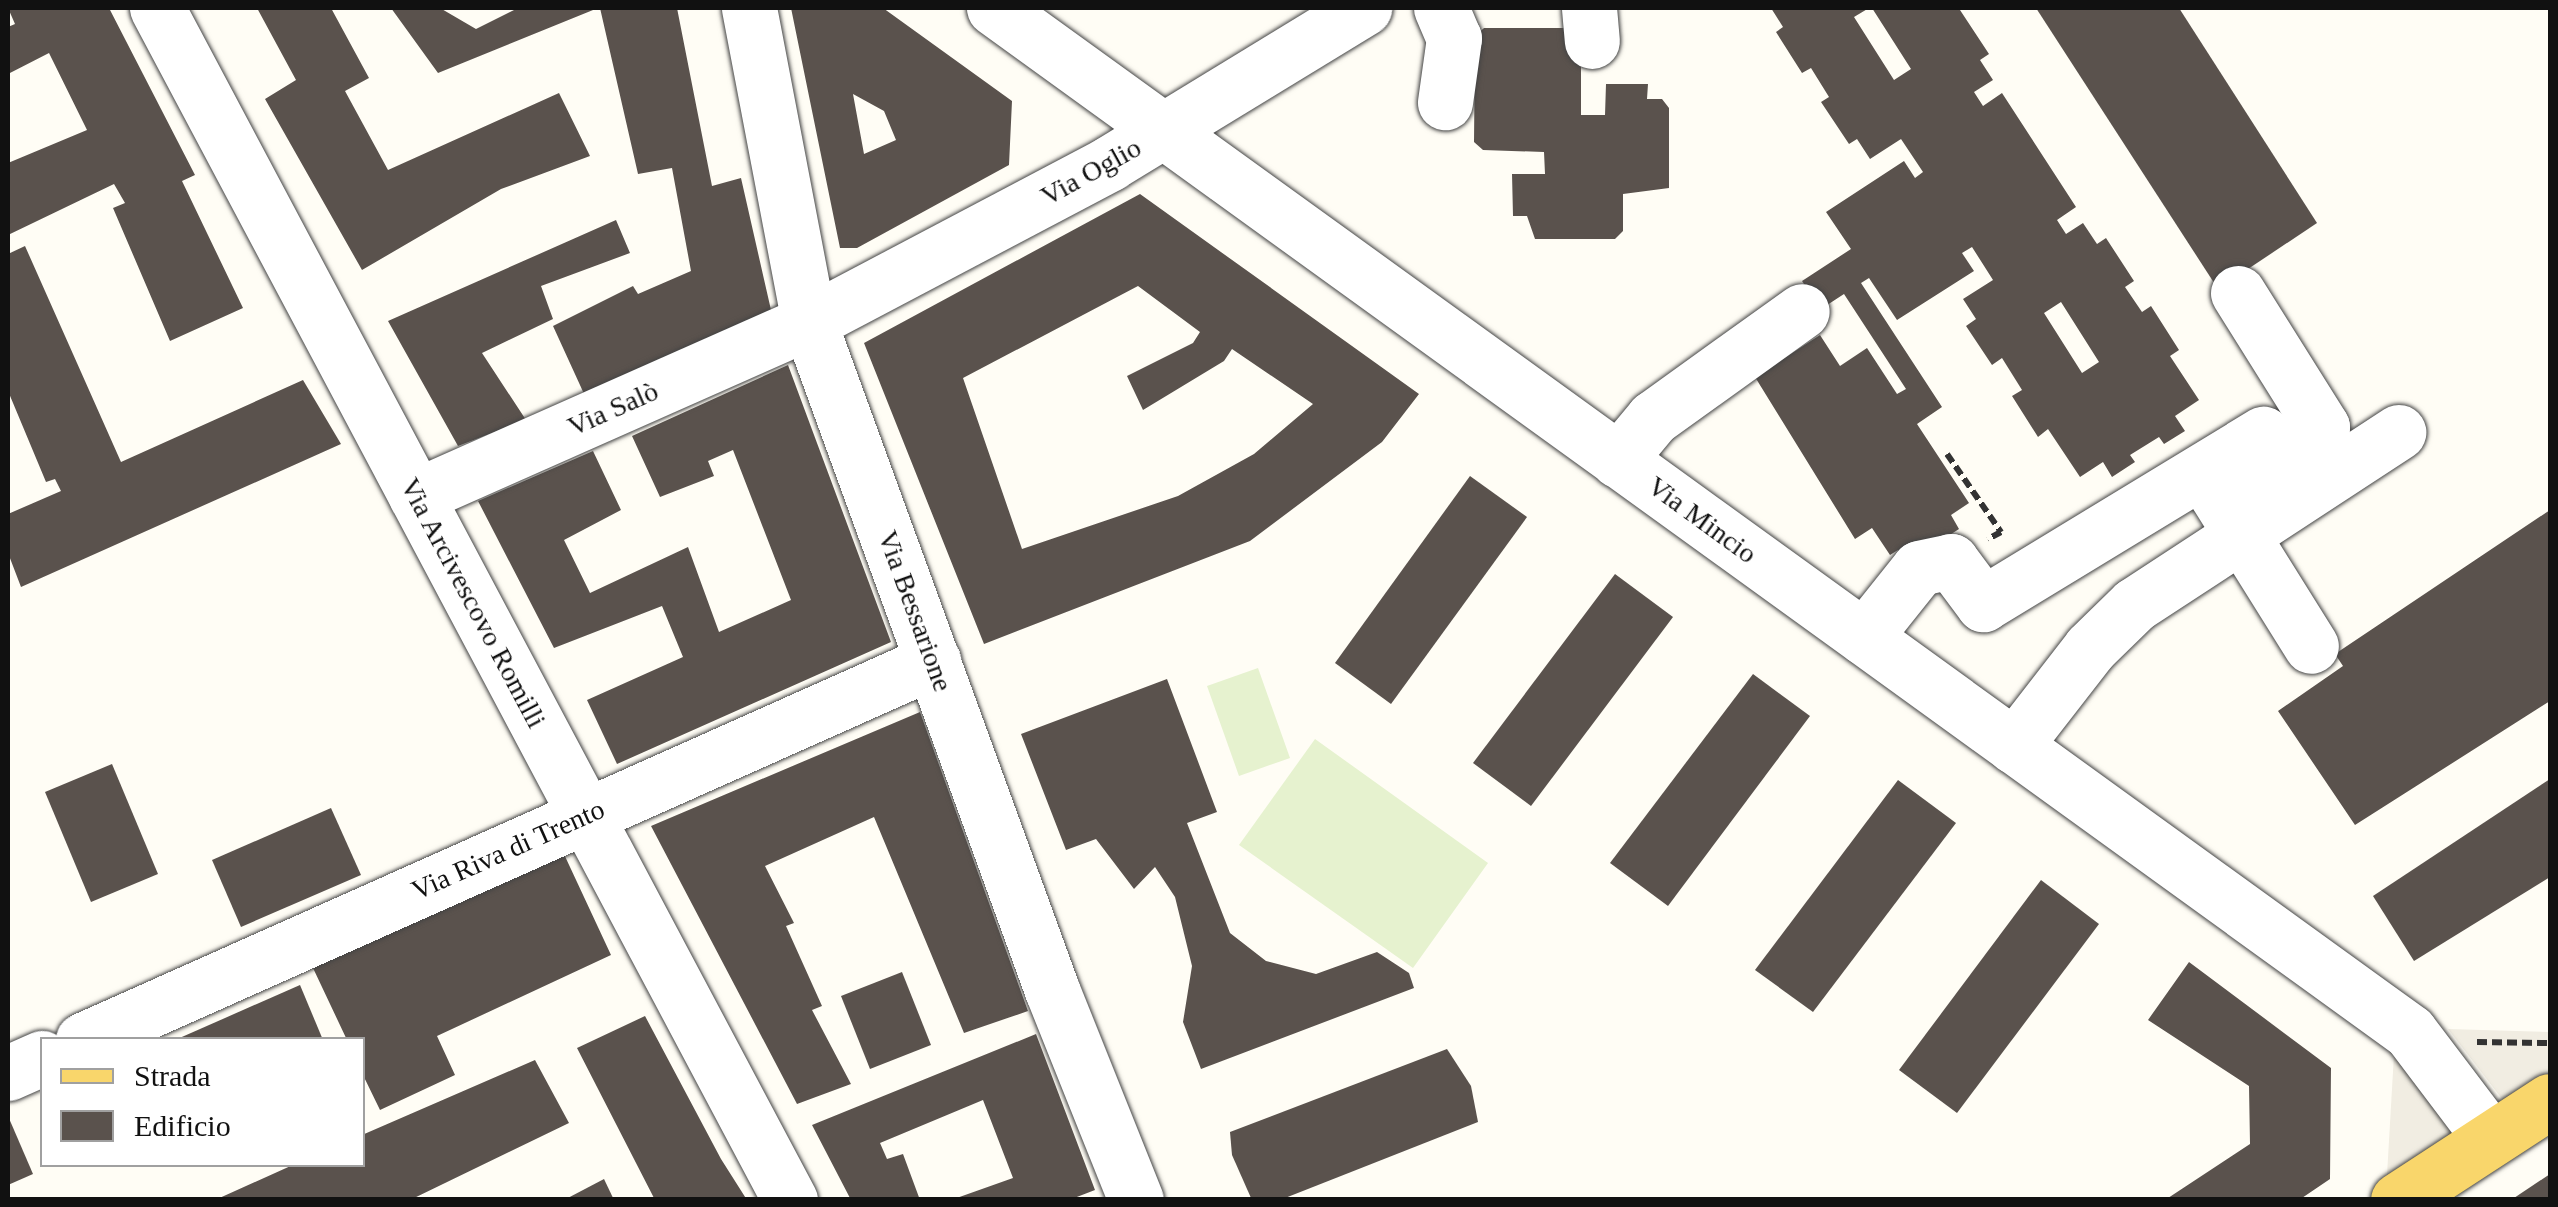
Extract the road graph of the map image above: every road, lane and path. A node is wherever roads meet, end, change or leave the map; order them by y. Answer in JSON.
{"nodes":[{"id":1,"x":156,"y":8,"type":"edge"},
{"id":2,"x":750,"y":8,"type":"edge"},
{"id":3,"x":1364,"y":8,"type":"edge"},
{"id":4,"x":1441,"y":8,"type":"edge"},
{"id":5,"x":1016,"y":13,"type":"edge"},
{"id":6,"x":1446,"y":102,"type":"dead end"},
{"id":7,"x":1164,"y":131,"type":"junction"},
{"id":8,"x":2238,"y":293,"type":"dead end"},
{"id":9,"x":1802,"y":311,"type":"dead end"},
{"id":10,"x":809,"y":322,"type":"junction"},
{"id":11,"x":2398,"y":432,"type":"dead end"},
{"id":12,"x":2264,"y":434,"type":"dead end"},
{"id":13,"x":1947,"y":454,"type":"dead end"},
{"id":14,"x":1618,"y":460,"type":"junction"},
{"id":15,"x":416,"y":496,"type":"junction"},
{"id":16,"x":2240,"y":536,"type":"junction"},
{"id":17,"x":1951,"y":561,"type":"junction"},
{"id":18,"x":1864,"y":637,"type":"junction"},
{"id":19,"x":2311,"y":646,"type":"dead end"},
{"id":20,"x":933,"y":661,"type":"junction"},
{"id":21,"x":2014,"y":746,"type":"junction"},
{"id":22,"x":586,"y":816,"type":"junction"},
{"id":23,"x":90,"y":1037,"type":"edge"},
{"id":24,"x":2434,"y":1037,"type":"junction"},
{"id":25,"x":2550,"y":1042,"type":"edge"},
{"id":26,"x":40,"y":1059,"type":"edge"},
{"id":27,"x":8,"y":1073,"type":"edge"},
{"id":28,"x":2550,"y":1101,"type":"edge"},
{"id":29,"x":2490,"y":1139,"type":"junction"},
{"id":30,"x":790,"y":1200,"type":"edge"},
{"id":31,"x":1136,"y":1200,"type":"edge"},
{"id":32,"x":2398,"y":1200,"type":"edge"}],
"edges":[{"from":1,"to":15,"type":"street","name":"Via Arcivescovo Romilli"},
{"from":2,"to":10,"type":"street","name":"Via Bessarione"},
{"from":3,"to":7,"type":"street","name":"Via Oglio"},
{"from":4,"to":6,"type":"street"},
{"from":5,"to":7,"type":"street","name":"Via Mincio"},
{"from":7,"to":10,"type":"street","name":"Via Oglio"},
{"from":7,"to":14,"type":"street","name":"Via Mincio"},
{"from":8,"to":16,"type":"street"},
{"from":9,"to":14,"type":"street"},
{"from":10,"to":15,"type":"street","name":"Via Salò"},
{"from":10,"to":20,"type":"street","name":"Via Bessarione"},
{"from":11,"to":16,"type":"street"},
{"from":12,"to":17,"type":"street"},
{"from":13,"to":17,"type":"path"},
{"from":14,"to":18,"type":"street","name":"Via Mincio"},
{"from":15,"to":22,"type":"street","name":"Via Arcivescovo Romilli"},
{"from":16,"to":19,"type":"street"},
{"from":16,"to":21,"type":"street"},
{"from":17,"to":18,"type":"street"},
{"from":18,"to":21,"type":"street","name":"Via Mincio"},
{"from":20,"to":22,"type":"street","name":"Via Riva di Trento"},
{"from":20,"to":31,"type":"street","name":"Via Bessarione"},
{"from":21,"to":24,"type":"street","name":"Via Mincio"},
{"from":22,"to":23,"type":"street","name":"Via Riva di Trento"},
{"from":22,"to":30,"type":"street","name":"Via Arcivescovo Romilli"},
{"from":24,"to":25,"type":"path"},
{"from":24,"to":29,"type":"street","name":"Via Mincio"},
{"from":26,"to":27,"type":"street"},
{"from":28,"to":29,"type":"main road"},
{"from":29,"to":32,"type":"main road"}]}
